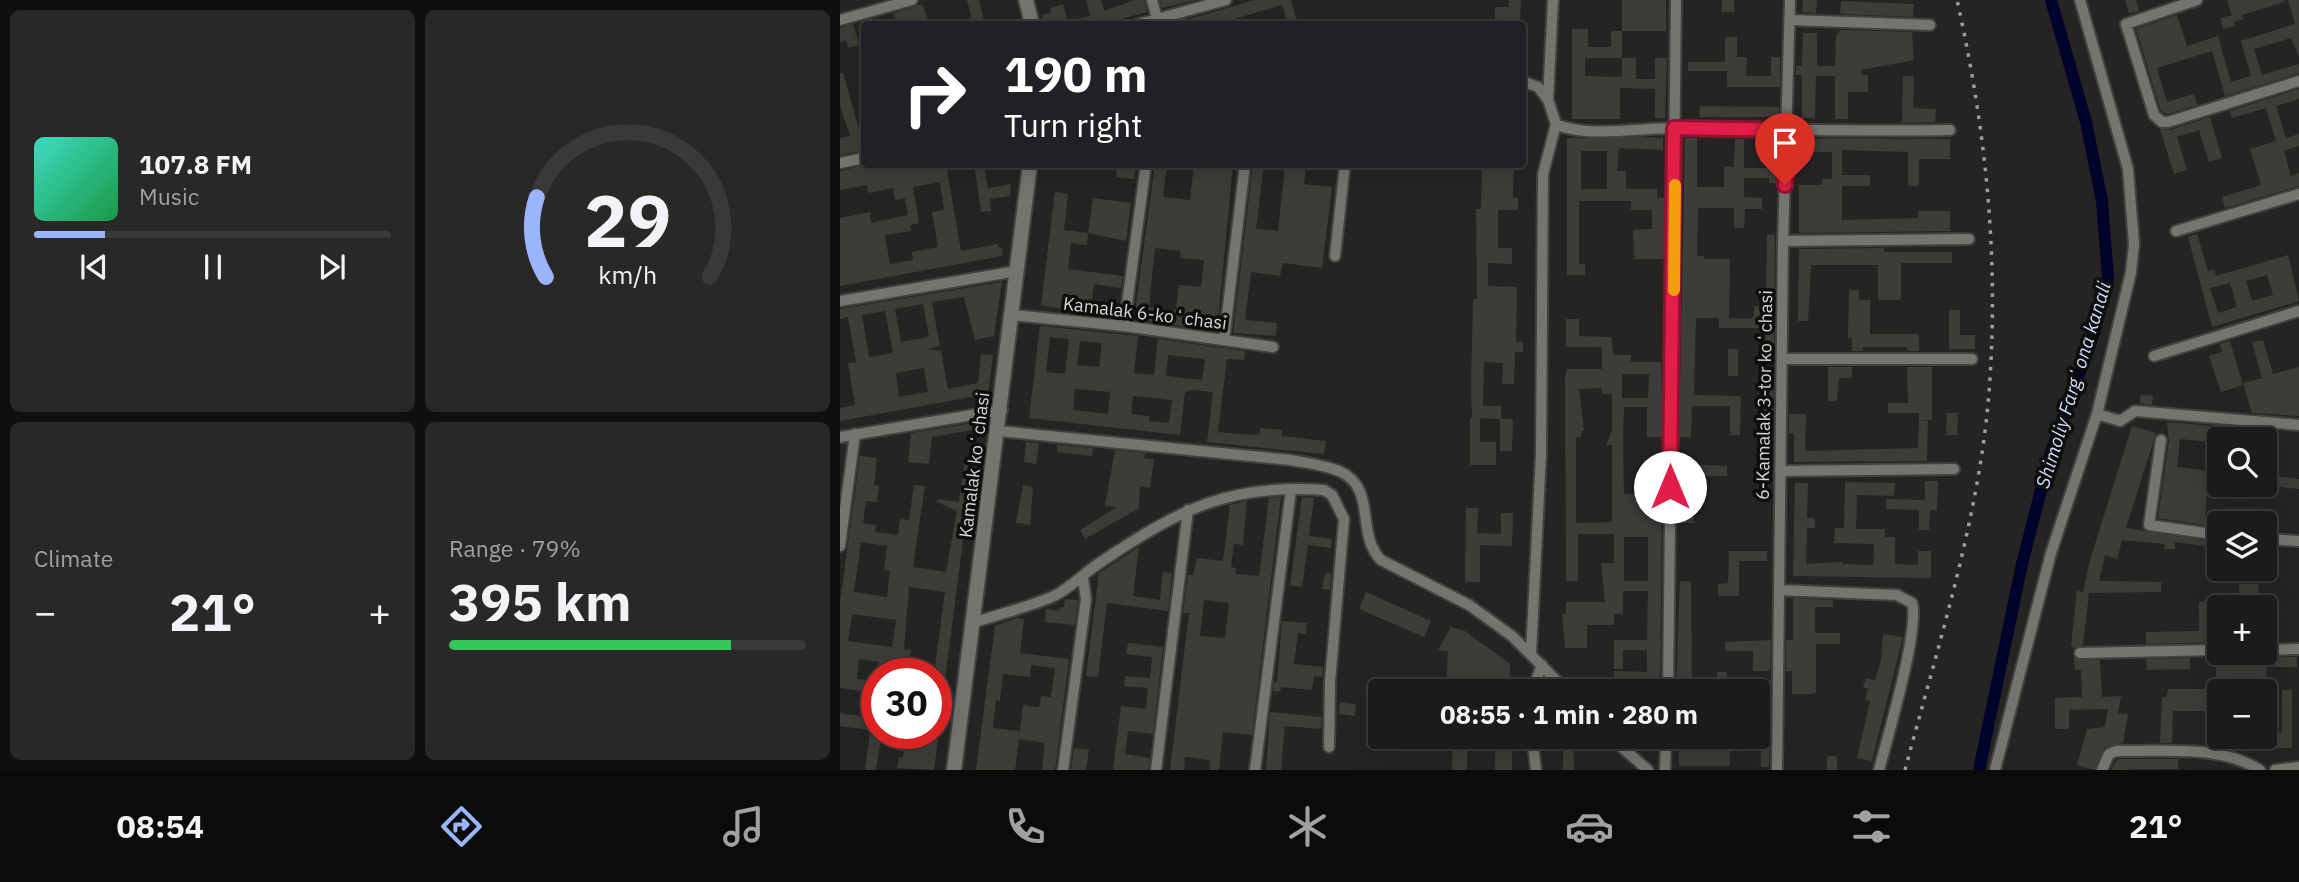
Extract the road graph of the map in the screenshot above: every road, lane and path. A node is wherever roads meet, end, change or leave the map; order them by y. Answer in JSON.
{"nodes":[{"id":1,"x":912,"y":0,"type":"edge"},
{"id":2,"x":1027,"y":0,"type":"edge"},
{"id":3,"x":1152,"y":0,"type":"edge"},
{"id":4,"x":1226,"y":0,"type":"edge"},
{"id":5,"x":1553,"y":0,"type":"edge"},
{"id":6,"x":1676,"y":0,"type":"edge"},
{"id":7,"x":1790,"y":0,"type":"edge"},
{"id":8,"x":2080,"y":0,"type":"edge"},
{"id":9,"x":2197,"y":0,"type":"edge"},
{"id":10,"x":872,"y":5,"type":"edge"},
{"id":11,"x":1157,"y":19,"type":"junction"},
{"id":12,"x":840,"y":20,"type":"edge"},
{"id":13,"x":1790,"y":20,"type":"junction"},
{"id":14,"x":1031,"y":21,"type":"edge"},
{"id":15,"x":1150,"y":21,"type":"edge"},
{"id":16,"x":1930,"y":25,"type":"dead end"},
{"id":17,"x":2299,"y":81,"type":"edge"},
{"id":18,"x":1526,"y":82,"type":"edge"},
{"id":19,"x":1548,"y":100,"type":"junction"},
{"id":20,"x":1556,"y":124,"type":"junction"},
{"id":21,"x":1674,"y":128,"type":"junction"},
{"id":22,"x":1788,"y":130,"type":"junction"},
{"id":23,"x":1950,"y":130,"type":"dead end"},
{"id":24,"x":861,"y":159,"type":"edge"},
{"id":25,"x":840,"y":163,"type":"edge"},
{"id":26,"x":1030,"y":168,"type":"edge"},
{"id":27,"x":1145,"y":168,"type":"edge"},
{"id":28,"x":1245,"y":168,"type":"edge"},
{"id":29,"x":1345,"y":168,"type":"edge"},
{"id":30,"x":2299,"y":194,"type":"edge"},
{"id":31,"x":2176,"y":231,"type":"dead end"},
{"id":32,"x":1969,"y":239,"type":"dead end"},
{"id":33,"x":1783,"y":241,"type":"junction"},
{"id":34,"x":1335,"y":256,"type":"dead end"},
{"id":35,"x":1017,"y":271,"type":"junction"},
{"id":36,"x":840,"y":301,"type":"edge"},
{"id":37,"x":2299,"y":311,"type":"edge"},
{"id":38,"x":1012,"y":315,"type":"junction"},
{"id":39,"x":1124,"y":326,"type":"junction"},
{"id":40,"x":1224,"y":340,"type":"junction"},
{"id":41,"x":1273,"y":347,"type":"dead end"},
{"id":42,"x":2154,"y":356,"type":"dead end"},
{"id":43,"x":1782,"y":359,"type":"junction"},
{"id":44,"x":1972,"y":359,"type":"dead end"},
{"id":45,"x":1002,"y":410,"type":"junction"},
{"id":46,"x":2097,"y":414,"type":"junction"},
{"id":47,"x":2299,"y":425,"type":"edge"},
{"id":48,"x":999,"y":431,"type":"junction"},
{"id":49,"x":855,"y":434,"type":"junction"},
{"id":50,"x":840,"y":437,"type":"edge"},
{"id":51,"x":2161,"y":440,"type":"dead end"},
{"id":52,"x":1954,"y":469,"type":"dead end"},
{"id":53,"x":1780,"y":471,"type":"junction"},
{"id":54,"x":1290,"y":490,"type":"junction"},
{"id":55,"x":1188,"y":510,"type":"junction"},
{"id":56,"x":2207,"y":533,"type":"edge"},
{"id":57,"x":2277,"y":540,"type":"edge"},
{"id":58,"x":2299,"y":541,"type":"edge"},
{"id":59,"x":840,"y":546,"type":"edge"},
{"id":60,"x":1083,"y":578,"type":"junction"},
{"id":61,"x":1779,"y":590,"type":"junction"},
{"id":62,"x":973,"y":622,"type":"junction"},
{"id":63,"x":2299,"y":649,"type":"edge"},
{"id":64,"x":2207,"y":650,"type":"edge"},
{"id":65,"x":2277,"y":650,"type":"edge"},
{"id":66,"x":2080,"y":653,"type":"dead end"},
{"id":67,"x":1531,"y":654,"type":"junction"},
{"id":68,"x":1542,"y":665,"type":"junction"},
{"id":69,"x":1537,"y":679,"type":"edge"},
{"id":70,"x":1555,"y":679,"type":"edge"},
{"id":71,"x":1668,"y":679,"type":"edge"},
{"id":72,"x":1329,"y":747,"type":"dead end"},
{"id":73,"x":1533,"y":749,"type":"edge"},
{"id":74,"x":1623,"y":749,"type":"edge"},
{"id":75,"x":1666,"y":749,"type":"edge"},
{"id":76,"x":2299,"y":767,"type":"edge"},
{"id":77,"x":954,"y":770,"type":"edge"},
{"id":78,"x":1063,"y":770,"type":"edge"},
{"id":79,"x":1156,"y":770,"type":"edge"},
{"id":80,"x":1255,"y":770,"type":"edge"},
{"id":81,"x":1536,"y":770,"type":"edge"},
{"id":82,"x":1647,"y":770,"type":"edge"},
{"id":83,"x":1665,"y":770,"type":"edge"},
{"id":84,"x":1777,"y":770,"type":"edge"},
{"id":85,"x":1879,"y":770,"type":"edge"},
{"id":86,"x":1995,"y":770,"type":"edge"},
{"id":87,"x":2102,"y":770,"type":"edge"},
{"id":88,"x":2260,"y":770,"type":"edge"},
{"id":89,"x":2275,"y":770,"type":"edge"}],
"edges":[{"from":1,"to":10,"type":"street"},
{"from":2,"to":14,"type":"street"},
{"from":3,"to":11,"type":"street"},
{"from":4,"to":11,"type":"street"},
{"from":5,"to":19,"type":"street"},
{"from":6,"to":21,"type":"street"},
{"from":7,"to":13,"type":"street","name":"6-Kamalak 3-tor koʻchasi"},
{"from":8,"to":46,"type":"street"},
{"from":9,"to":17,"type":"street"},
{"from":10,"to":12,"type":"street"},
{"from":11,"to":15,"type":"street"},
{"from":13,"to":16,"type":"street"},
{"from":13,"to":22,"type":"street","name":"6-Kamalak 3-tor koʻchasi"},
{"from":18,"to":19,"type":"street"},
{"from":19,"to":20,"type":"street"},
{"from":20,"to":21,"type":"street"},
{"from":20,"to":67,"type":"street"},
{"from":21,"to":22,"type":"street"},
{"from":21,"to":71,"type":"street"},
{"from":22,"to":23,"type":"street"},
{"from":22,"to":33,"type":"street","name":"6-Kamalak 3-tor koʻchasi"},
{"from":24,"to":25,"type":"street"},
{"from":26,"to":35,"type":"street","name":"Kamalak koʻchasi"},
{"from":27,"to":39,"type":"street"},
{"from":28,"to":40,"type":"street"},
{"from":29,"to":34,"type":"street"},
{"from":30,"to":31,"type":"street"},
{"from":32,"to":33,"type":"street"},
{"from":33,"to":43,"type":"street","name":"6-Kamalak 3-tor koʻchasi"},
{"from":35,"to":36,"type":"street"},
{"from":35,"to":38,"type":"street","name":"Kamalak koʻchasi"},
{"from":37,"to":42,"type":"street"},
{"from":38,"to":39,"type":"street","name":"Kamalak 6-koʻchasi"},
{"from":38,"to":45,"type":"street","name":"Kamalak koʻchasi"},
{"from":39,"to":40,"type":"street","name":"Kamalak 6-koʻchasi"},
{"from":40,"to":41,"type":"street","name":"Kamalak 6-koʻchasi"},
{"from":43,"to":44,"type":"street"},
{"from":43,"to":53,"type":"street","name":"6-Kamalak 3-tor koʻchasi"},
{"from":45,"to":48,"type":"street","name":"Kamalak koʻchasi"},
{"from":45,"to":49,"type":"street"},
{"from":46,"to":47,"type":"street"},
{"from":46,"to":86,"type":"street"},
{"from":48,"to":62,"type":"street","name":"Kamalak koʻchasi"},
{"from":48,"to":67,"type":"street"},
{"from":49,"to":50,"type":"street"},
{"from":49,"to":59,"type":"street"},
{"from":51,"to":56,"type":"street"},
{"from":52,"to":53,"type":"street"},
{"from":53,"to":61,"type":"street","name":"6-Kamalak 3-tor koʻchasi"},
{"from":54,"to":55,"type":"street"},
{"from":54,"to":72,"type":"street"},
{"from":54,"to":80,"type":"street"},
{"from":55,"to":60,"type":"street"},
{"from":55,"to":79,"type":"street"},
{"from":57,"to":58,"type":"street"},
{"from":60,"to":62,"type":"street"},
{"from":60,"to":78,"type":"street"},
{"from":61,"to":84,"type":"street","name":"6-Kamalak 3-tor koʻchasi"},
{"from":61,"to":85,"type":"street"},
{"from":62,"to":77,"type":"street","name":"Kamalak koʻchasi"},
{"from":63,"to":65,"type":"street"},
{"from":64,"to":66,"type":"street"},
{"from":67,"to":68,"type":"street"},
{"from":68,"to":69,"type":"street"},
{"from":68,"to":70,"type":"street"},
{"from":73,"to":81,"type":"street"},
{"from":74,"to":82,"type":"street"},
{"from":75,"to":83,"type":"street"},
{"from":76,"to":89,"type":"street"},
{"from":87,"to":88,"type":"street"}]}
